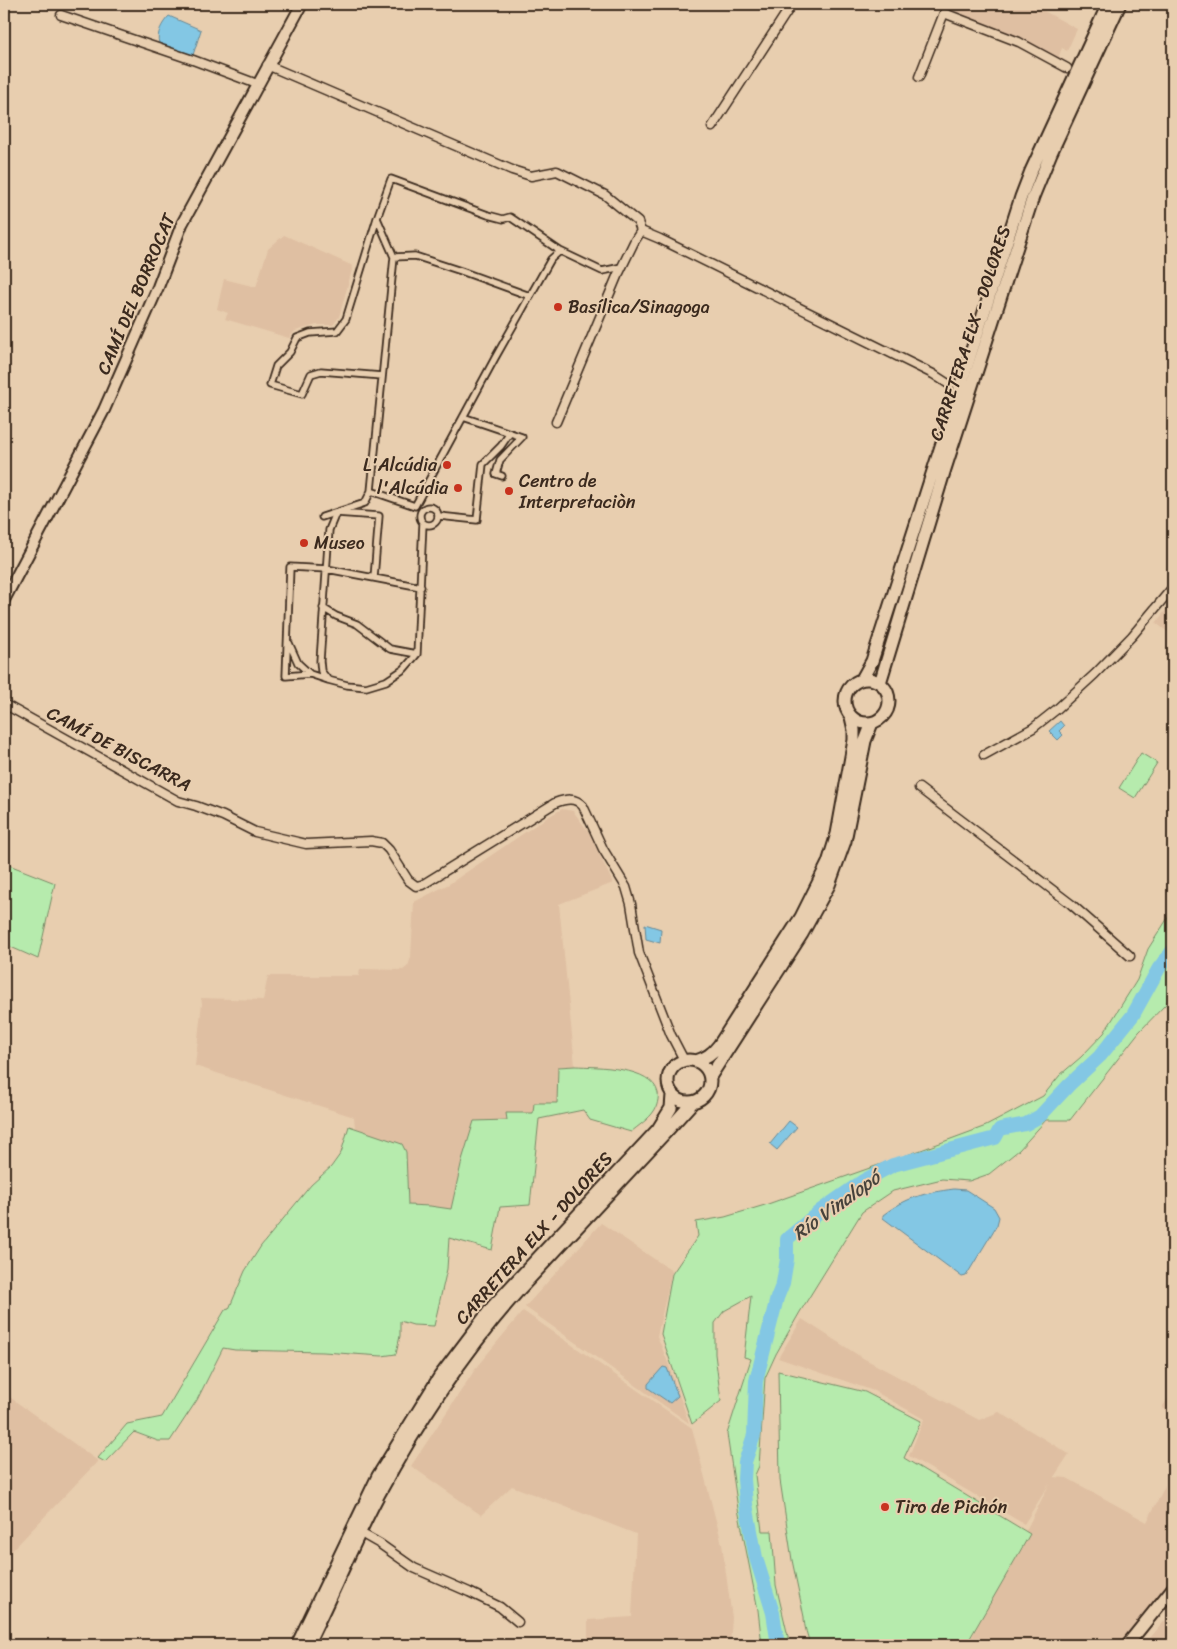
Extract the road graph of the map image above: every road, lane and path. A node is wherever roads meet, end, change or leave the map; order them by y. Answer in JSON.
{"nodes":[{"id":1,"x":302,"y":4,"type":"edge"},
{"id":2,"x":792,"y":4,"type":"edge"},
{"id":3,"x":1108,"y":4,"type":"edge"},
{"id":4,"x":1120,"y":4,"type":"edge"},
{"id":5,"x":61,"y":15,"type":"dead end"},
{"id":6,"x":267,"y":66,"type":"junction"},
{"id":7,"x":1067,"y":68,"type":"dead end"},
{"id":8,"x":919,"y":77,"type":"dead end"},
{"id":9,"x":257,"y":84,"type":"junction"},
{"id":10,"x":712,"y":127,"type":"dead end"},
{"id":11,"x":378,"y":218,"type":"junction"},
{"id":12,"x":641,"y":231,"type":"junction"},
{"id":13,"x":560,"y":251,"type":"junction"},
{"id":14,"x":394,"y":257,"type":"junction"},
{"id":15,"x":620,"y":271,"type":"junction"},
{"id":16,"x":530,"y":296,"type":"junction"},
{"id":17,"x":382,"y":376,"type":"junction"},
{"id":18,"x":950,"y":386,"type":"dead end"},
{"id":19,"x":463,"y":417,"type":"junction"},
{"id":20,"x":556,"y":422,"type":"dead end"},
{"id":21,"x":510,"y":433,"type":"junction"},
{"id":22,"x":502,"y":476,"type":"dead end"},
{"id":23,"x":371,"y":491,"type":"junction"},
{"id":24,"x":414,"y":506,"type":"junction"},
{"id":25,"x":422,"y":509,"type":"junction"},
{"id":26,"x":336,"y":513,"type":"junction"},
{"id":27,"x":439,"y":516,"type":"junction"},
{"id":28,"x":322,"y":517,"type":"dead end"},
{"id":29,"x":423,"y":523,"type":"junction"},
{"id":30,"x":327,"y":569,"type":"junction"},
{"id":31,"x":374,"y":578,"type":"junction"},
{"id":32,"x":421,"y":586,"type":"junction"},
{"id":33,"x":1173,"y":587,"type":"edge"},
{"id":34,"x":4,"y":600,"type":"edge"},
{"id":35,"x":324,"y":608,"type":"junction"},
{"id":36,"x":287,"y":638,"type":"junction"},
{"id":37,"x":417,"y":654,"type":"junction"},
{"id":38,"x":310,"y":674,"type":"junction"},
{"id":39,"x":328,"y":680,"type":"junction"},
{"id":40,"x":862,"y":680,"type":"junction"},
{"id":41,"x":880,"y":683,"type":"junction"},
{"id":42,"x":4,"y":704,"type":"edge"},
{"id":43,"x":851,"y":717,"type":"junction"},
{"id":44,"x":872,"y":723,"type":"junction"},
{"id":45,"x":984,"y":755,"type":"dead end"},
{"id":46,"x":918,"y":788,"type":"dead end"},
{"id":47,"x":1130,"y":956,"type":"dead end"},
{"id":48,"x":690,"y":1061,"type":"junction"},
{"id":49,"x":710,"y":1077,"type":"junction"},
{"id":50,"x":672,"y":1095,"type":"junction"},
{"id":51,"x":692,"y":1102,"type":"junction"},
{"id":52,"x":366,"y":1536,"type":"dead end"},
{"id":53,"x":1173,"y":1588,"type":"edge"},
{"id":54,"x":1173,"y":1599,"type":"edge"},
{"id":55,"x":518,"y":1622,"type":"dead end"},
{"id":56,"x":297,"y":1645,"type":"edge"},
{"id":57,"x":307,"y":1645,"type":"edge"},
{"id":58,"x":1127,"y":1645,"type":"edge"},
{"id":59,"x":1135,"y":1645,"type":"edge"}],
"edges":[{"from":1,"to":6,"type":"street","name":"CAMÍ DEL BORROCAT"},
{"from":2,"to":10,"type":"street"},
{"from":3,"to":40,"type":"main road","name":"CARRETERA ELX - DOLORES"},
{"from":4,"to":41,"type":"main road","name":"CARRETERA ELX - DOLORES"},
{"from":5,"to":9,"type":"street"},
{"from":6,"to":9,"type":"street","name":"CAMÍ DEL BORROCAT"},
{"from":6,"to":12,"type":"street"},
{"from":7,"to":8,"type":"street"},
{"from":9,"to":34,"type":"street","name":"CAMÍ DEL BORROCAT"},
{"from":11,"to":13,"type":"street"},
{"from":11,"to":14,"type":"street"},
{"from":11,"to":17,"type":"street"},
{"from":12,"to":15,"type":"street"},
{"from":12,"to":18,"type":"street"},
{"from":13,"to":15,"type":"street"},
{"from":13,"to":16,"type":"street"},
{"from":14,"to":16,"type":"street"},
{"from":14,"to":17,"type":"street"},
{"from":15,"to":20,"type":"street"},
{"from":16,"to":19,"type":"street"},
{"from":17,"to":23,"type":"street"},
{"from":19,"to":21,"type":"street"},
{"from":19,"to":24,"type":"street"},
{"from":21,"to":22,"type":"street"},
{"from":21,"to":27,"type":"street"},
{"from":23,"to":24,"type":"street"},
{"from":23,"to":26,"type":"street"},
{"from":24,"to":25,"type":"street"},
{"from":25,"to":27,"type":"street"},
{"from":25,"to":29,"type":"street"},
{"from":26,"to":28,"type":"street"},
{"from":26,"to":30,"type":"street"},
{"from":26,"to":31,"type":"street"},
{"from":27,"to":29,"type":"street"},
{"from":29,"to":32,"type":"street"},
{"from":30,"to":31,"type":"street"},
{"from":30,"to":35,"type":"street"},
{"from":30,"to":36,"type":"street"},
{"from":31,"to":32,"type":"street"},
{"from":32,"to":37,"type":"street"},
{"from":33,"to":45,"type":"street"},
{"from":35,"to":37,"type":"street"},
{"from":35,"to":39,"type":"street"},
{"from":36,"to":38,"type":"street"},
{"from":36,"to":38,"type":"street"},
{"from":37,"to":39,"type":"street"},
{"from":38,"to":39,"type":"street"},
{"from":40,"to":41,"type":"main road"},
{"from":40,"to":43,"type":"main road"},
{"from":41,"to":44,"type":"main road"},
{"from":42,"to":48,"type":"street","name":"CAMÍ DE BISCARRA"},
{"from":43,"to":44,"type":"main road"},
{"from":43,"to":48,"type":"main road"},
{"from":44,"to":49,"type":"main road"},
{"from":46,"to":47,"type":"street"},
{"from":48,"to":49,"type":"main road"},
{"from":48,"to":50,"type":"main road"},
{"from":49,"to":51,"type":"main road"},
{"from":50,"to":51,"type":"main road"},
{"from":50,"to":56,"type":"main road","name":"CARRETERA ELX - DOLORES"},
{"from":51,"to":57,"type":"main road","name":"CARRETERA ELX - DOLORES"},
{"from":52,"to":55,"type":"street"},
{"from":53,"to":58,"type":"main road"},
{"from":54,"to":59,"type":"main road"}]}
